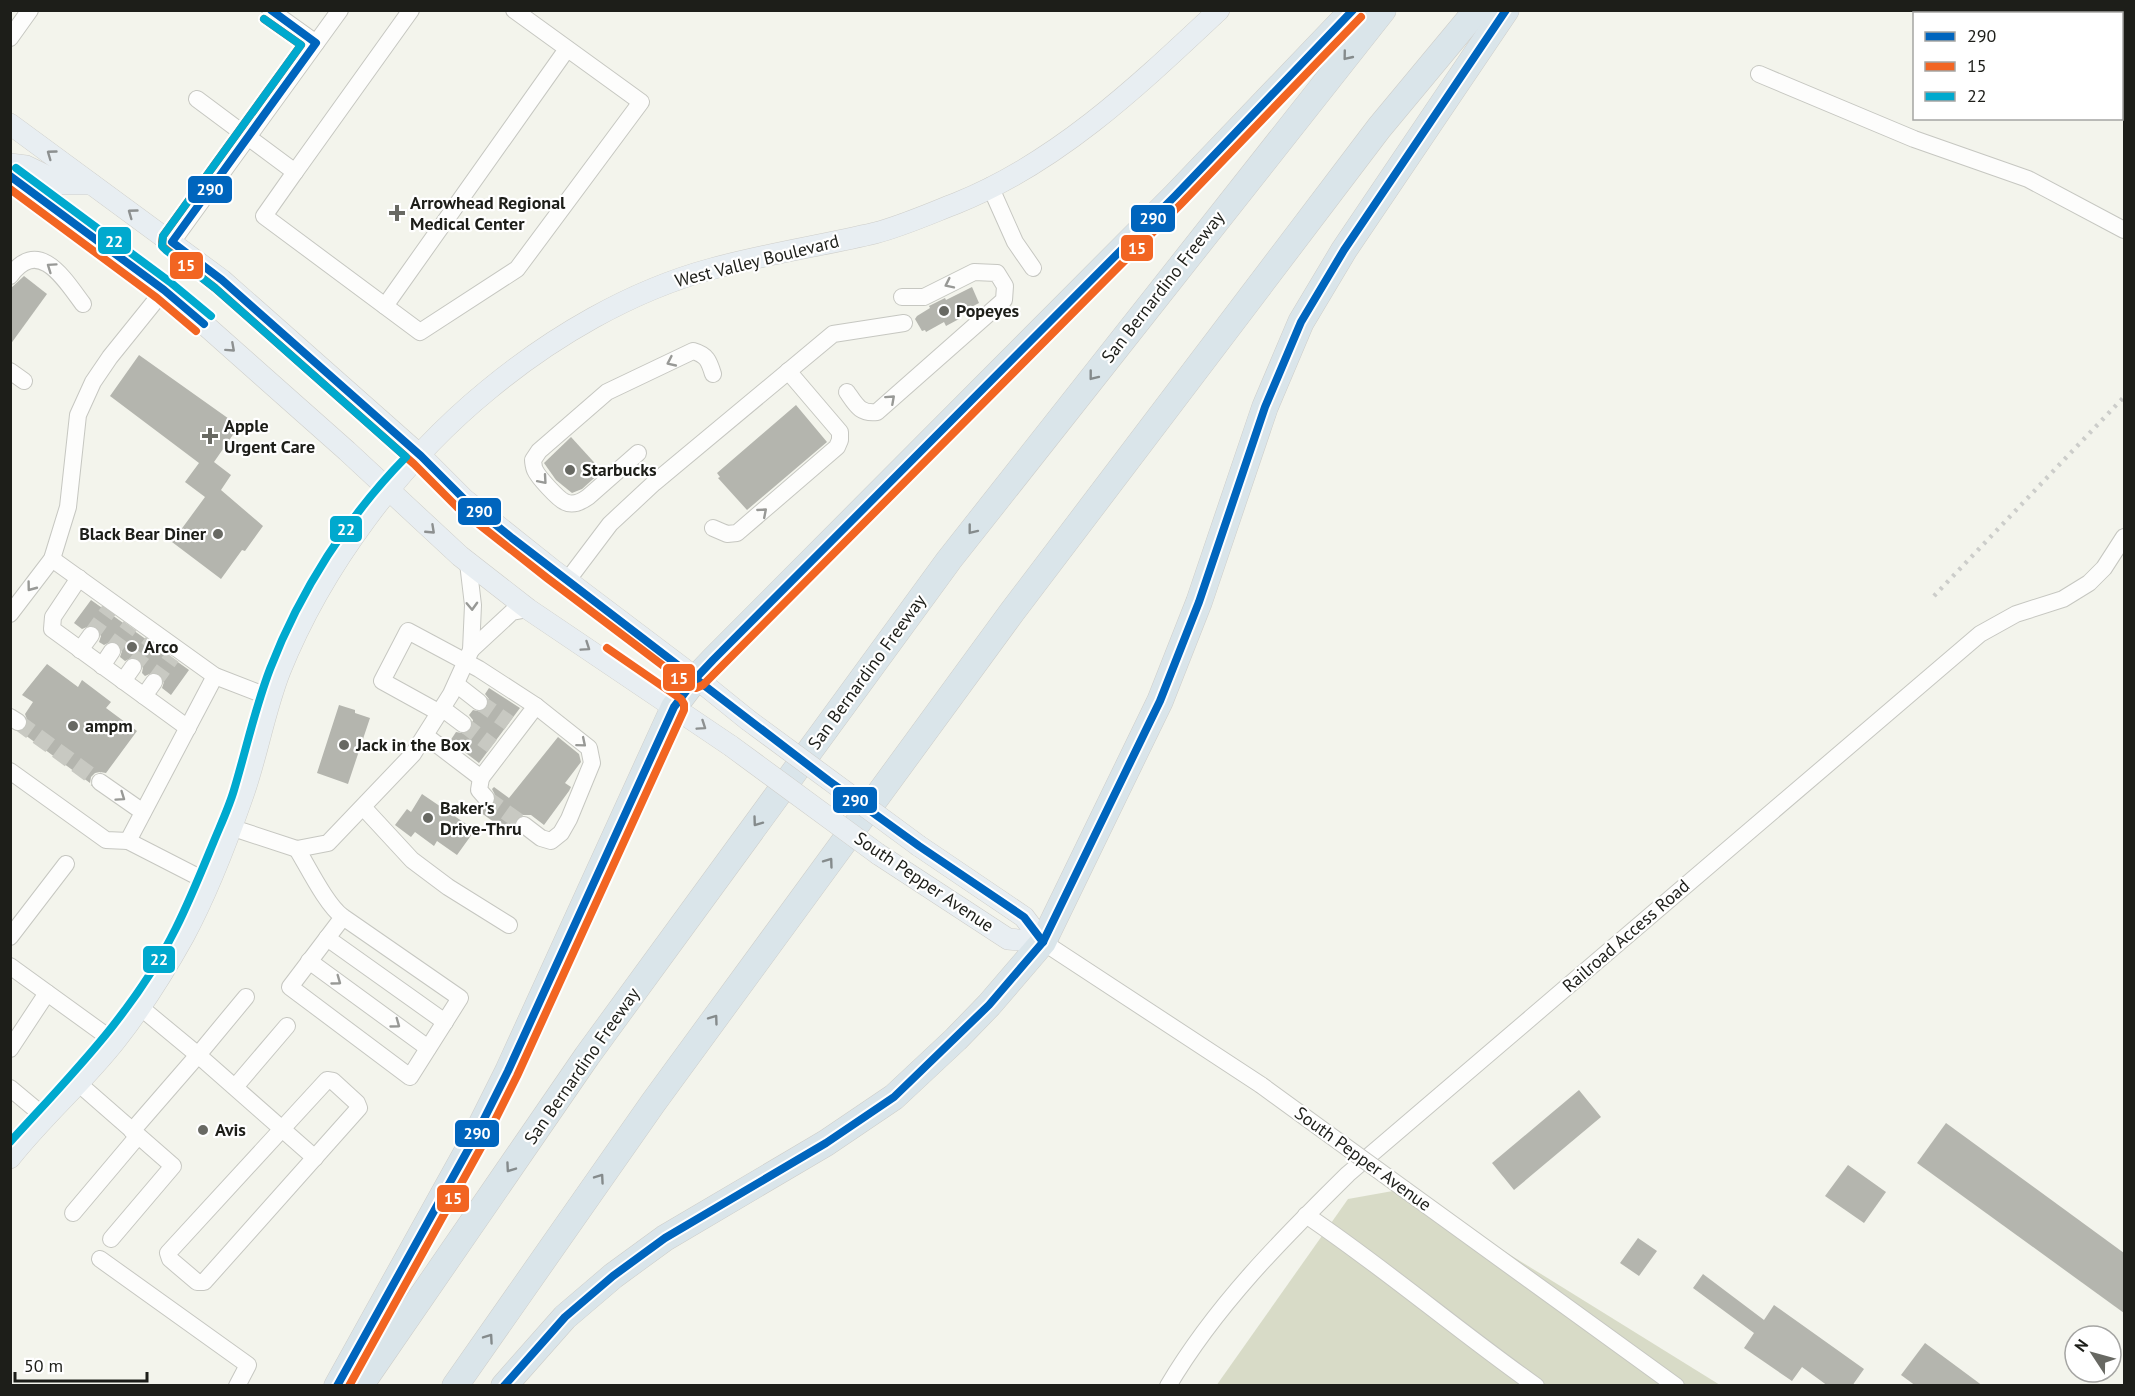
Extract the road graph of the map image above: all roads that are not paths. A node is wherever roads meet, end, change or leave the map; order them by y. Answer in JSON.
{"nodes":[{"id":1,"x":30,"y":10,"type":"edge"},
{"id":2,"x":270,"y":10,"type":"edge"},
{"id":3,"x":340,"y":10,"type":"edge"},
{"id":4,"x":411,"y":10,"type":"edge"},
{"id":5,"x":514,"y":10,"type":"edge"},
{"id":6,"x":1219,"y":10,"type":"edge"},
{"id":7,"x":1353,"y":10,"type":"edge"},
{"id":8,"x":1383,"y":10,"type":"edge"},
{"id":9,"x":1477,"y":10,"type":"edge"},
{"id":10,"x":1506,"y":10,"type":"edge"},
{"id":11,"x":10,"y":38,"type":"edge"},
{"id":12,"x":316,"y":43,"type":"junction"},
{"id":13,"x":567,"y":49,"type":"junction"},
{"id":14,"x":1759,"y":74,"type":"dead end"},
{"id":15,"x":197,"y":99,"type":"dead end"},
{"id":16,"x":10,"y":124,"type":"edge"},
{"id":17,"x":248,"y":138,"type":"junction"},
{"id":18,"x":10,"y":164,"type":"edge"},
{"id":19,"x":295,"y":172,"type":"junction"},
{"id":20,"x":10,"y":176,"type":"edge"},
{"id":21,"x":91,"y":184,"type":"junction"},
{"id":22,"x":990,"y":186,"type":"junction"},
{"id":23,"x":2124,"y":230,"type":"edge"},
{"id":24,"x":172,"y":242,"type":"junction"},
{"id":25,"x":1033,"y":268,"type":"dead end"},
{"id":26,"x":10,"y":276,"type":"edge"},
{"id":27,"x":164,"y":290,"type":"junction"},
{"id":28,"x":902,"y":297,"type":"dead end"},
{"id":29,"x":83,"y":304,"type":"dead end"},
{"id":30,"x":385,"y":306,"type":"junction"},
{"id":31,"x":904,"y":323,"type":"dead end"},
{"id":32,"x":788,"y":371,"type":"junction"},
{"id":33,"x":713,"y":374,"type":"dead end"},
{"id":34,"x":848,"y":392,"type":"dead end"},
{"id":35,"x":638,"y":453,"type":"dead end"},
{"id":36,"x":421,"y":456,"type":"junction"},
{"id":37,"x":389,"y":489,"type":"junction"},
{"id":38,"x":713,"y":528,"type":"dead end"},
{"id":39,"x":2124,"y":537,"type":"edge"},
{"id":40,"x":52,"y":559,"type":"junction"},
{"id":41,"x":468,"y":563,"type":"junction"},
{"id":42,"x":79,"y":578,"type":"junction"},
{"id":43,"x":567,"y":581,"type":"junction"},
{"id":44,"x":528,"y":609,"type":"junction"},
{"id":45,"x":10,"y":614,"type":"edge"},
{"id":46,"x":91,"y":635,"type":"tunnel mouth"},
{"id":47,"x":80,"y":650,"type":"junction"},
{"id":48,"x":112,"y":651,"type":"tunnel mouth"},
{"id":49,"x":468,"y":656,"type":"junction"},
{"id":50,"x":102,"y":666,"type":"junction"},
{"id":51,"x":133,"y":667,"type":"tunnel mouth"},
{"id":52,"x":215,"y":676,"type":"junction"},
{"id":53,"x":696,"y":678,"type":"junction"},
{"id":54,"x":123,"y":681,"type":"junction"},
{"id":55,"x":154,"y":682,"type":"tunnel mouth"},
{"id":56,"x":456,"y":684,"type":"junction"},
{"id":57,"x":144,"y":696,"type":"junction"},
{"id":58,"x":272,"y":698,"type":"junction"},
{"id":59,"x":479,"y":702,"type":"tunnel mouth"},
{"id":60,"x":536,"y":706,"type":"junction"},
{"id":61,"x":674,"y":707,"type":"junction"},
{"id":62,"x":442,"y":711,"type":"junction"},
{"id":63,"x":463,"y":724,"type":"tunnel mouth"},
{"id":64,"x":188,"y":728,"type":"junction"},
{"id":65,"x":426,"y":736,"type":"junction"},
{"id":66,"x":10,"y":771,"type":"edge"},
{"id":67,"x":481,"y":778,"type":"junction"},
{"id":68,"x":100,"y":782,"type":"tunnel mouth"},
{"id":69,"x":486,"y":798,"type":"tunnel mouth"},
{"id":70,"x":363,"y":807,"type":"junction"},
{"id":71,"x":143,"y":812,"type":"junction"},
{"id":72,"x":524,"y":825,"type":"tunnel mouth"},
{"id":73,"x":230,"y":827,"type":"junction"},
{"id":74,"x":128,"y":841,"type":"junction"},
{"id":75,"x":297,"y":849,"type":"junction"},
{"id":76,"x":66,"y":864,"type":"dead end"},
{"id":77,"x":208,"y":882,"type":"junction"},
{"id":78,"x":343,"y":917,"type":"junction"},
{"id":79,"x":509,"y":925,"type":"dead end"},
{"id":80,"x":10,"y":937,"type":"edge"},
{"id":81,"x":327,"y":938,"type":"junction"},
{"id":82,"x":1043,"y":942,"type":"junction"},
{"id":83,"x":309,"y":961,"type":"junction"},
{"id":84,"x":10,"y":966,"type":"edge"},
{"id":85,"x":47,"y":993,"type":"junction"},
{"id":86,"x":246,"y":997,"type":"dead end"},
{"id":87,"x":140,"y":1007,"type":"junction"},
{"id":88,"x":445,"y":1022,"type":"junction"},
{"id":89,"x":287,"y":1026,"type":"dead end"},
{"id":90,"x":115,"y":1042,"type":"junction"},
{"id":91,"x":428,"y":1048,"type":"junction"},
{"id":92,"x":10,"y":1050,"type":"edge"},
{"id":93,"x":198,"y":1055,"type":"junction"},
{"id":94,"x":78,"y":1083,"type":"junction"},
{"id":95,"x":235,"y":1087,"type":"junction"},
{"id":96,"x":10,"y":1088,"type":"edge"},
{"id":97,"x":46,"y":1118,"type":"junction"},
{"id":98,"x":282,"y":1128,"type":"junction"},
{"id":99,"x":135,"y":1133,"type":"junction"},
{"id":100,"x":10,"y":1158,"type":"edge"},
{"id":101,"x":315,"y":1158,"type":"junction"},
{"id":102,"x":73,"y":1213,"type":"dead end"},
{"id":103,"x":1306,"y":1215,"type":"junction"},
{"id":104,"x":111,"y":1239,"type":"dead end"},
{"id":105,"x":100,"y":1259,"type":"dead end"},
{"id":106,"x":237,"y":1386,"type":"edge"},
{"id":107,"x":337,"y":1386,"type":"edge"},
{"id":108,"x":360,"y":1386,"type":"edge"},
{"id":109,"x":455,"y":1386,"type":"edge"},
{"id":110,"x":504,"y":1386,"type":"edge"},
{"id":111,"x":1168,"y":1386,"type":"edge"},
{"id":112,"x":1536,"y":1386,"type":"edge"},
{"id":113,"x":1676,"y":1386,"type":"edge"}],
"edges":[{"from":1,"to":11,"type":"street"},
{"from":2,"to":12,"type":"street"},
{"from":3,"to":12,"type":"street"},
{"from":4,"to":19,"type":"street"},
{"from":5,"to":13,"type":"street"},
{"from":6,"to":22,"type":"main road","name":"West Valley Boulevard"},
{"from":7,"to":53,"type":"highway"},
{"from":8,"to":108,"type":"highway","name":"San Bernardino Freeway","one_way":true},
{"from":109,"to":9,"type":"highway","one_way":true},
{"from":10,"to":82,"type":"highway"},
{"from":12,"to":17,"type":"street"},
{"from":13,"to":30,"type":"street"},
{"from":13,"to":30,"type":"street"},
{"from":14,"to":23,"type":"street"},
{"from":15,"to":17,"type":"street"},
{"from":21,"to":16,"type":"main road","name":"South Pepper Avenue","one_way":true},
{"from":17,"to":19,"type":"street"},
{"from":17,"to":24,"type":"street"},
{"from":18,"to":21,"type":"main road"},
{"from":19,"to":30,"type":"street"},
{"from":20,"to":27,"type":"main road","name":"South Pepper Avenue"},
{"from":24,"to":21,"type":"main road","name":"South Pepper Avenue","one_way":true},
{"from":22,"to":25,"type":"street"},
{"from":22,"to":36,"type":"main road","name":"West Valley Boulevard"},
{"from":24,"to":36,"type":"main road","name":"South Pepper Avenue"},
{"from":29,"to":26,"type":"street","one_way":true},
{"from":27,"to":37,"type":"main road","name":"South Pepper Avenue","one_way":true},
{"from":27,"to":40,"type":"street"},
{"from":34,"to":28,"type":"street","one_way":true},
{"from":31,"to":32,"type":"street"},
{"from":38,"to":32,"type":"street","one_way":true},
{"from":32,"to":43,"type":"street"},
{"from":33,"to":35,"type":"street","one_way":true},
{"from":36,"to":37,"type":"main road","name":"West Valley Boulevard"},
{"from":36,"to":43,"type":"main road","name":"South Pepper Avenue"},
{"from":37,"to":41,"type":"main road","name":"South Pepper Avenue","one_way":true},
{"from":37,"to":58,"type":"main road","name":"West Valley Boulevard"},
{"from":39,"to":103,"type":"street","name":"Railroad Access Road"},
{"from":40,"to":42,"type":"street"},
{"from":40,"to":45,"type":"street","one_way":true},
{"from":41,"to":44,"type":"main road","name":"South Pepper Avenue"},
{"from":41,"to":49,"type":"street","one_way":true},
{"from":42,"to":47,"type":"street"},
{"from":42,"to":52,"type":"street"},
{"from":43,"to":53,"type":"main road","name":"South Pepper Avenue"},
{"from":44,"to":49,"type":"street"},
{"from":44,"to":61,"type":"main road","name":"South Pepper Avenue","one_way":true},
{"from":46,"to":47,"type":"street"},
{"from":47,"to":50,"type":"street"},
{"from":48,"to":50,"type":"street"},
{"from":49,"to":56,"type":"street"},
{"from":49,"to":60,"type":"street"},
{"from":49,"to":62,"type":"street"},
{"from":50,"to":54,"type":"street"},
{"from":51,"to":54,"type":"street"},
{"from":52,"to":58,"type":"street"},
{"from":52,"to":64,"type":"street"},
{"from":53,"to":61,"type":"highway"},
{"from":53,"to":82,"type":"main road","name":"South Pepper Avenue","bridge":true},
{"from":54,"to":57,"type":"street"},
{"from":55,"to":57,"type":"street"},
{"from":56,"to":59,"type":"street"},
{"from":56,"to":62,"type":"street"},
{"from":57,"to":64,"type":"street"},
{"from":58,"to":73,"type":"main road","name":"West Valley Boulevard"},
{"from":60,"to":67,"type":"street"},
{"from":60,"to":72,"type":"street","one_way":true},
{"from":61,"to":82,"type":"main road","name":"South Pepper Avenue","one_way":true,"bridge":true},
{"from":61,"to":107,"type":"highway"},
{"from":62,"to":63,"type":"street"},
{"from":62,"to":65,"type":"street"},
{"from":64,"to":71,"type":"street"},
{"from":65,"to":67,"type":"street"},
{"from":65,"to":70,"type":"street"},
{"from":66,"to":74,"type":"street"},
{"from":67,"to":69,"type":"street"},
{"from":68,"to":71,"type":"street","one_way":true},
{"from":70,"to":75,"type":"street"},
{"from":70,"to":79,"type":"street"},
{"from":71,"to":74,"type":"street"},
{"from":73,"to":75,"type":"street"},
{"from":73,"to":77,"type":"main road","name":"West Valley Boulevard"},
{"from":74,"to":77,"type":"street"},
{"from":75,"to":78,"type":"street"},
{"from":76,"to":80,"type":"street"},
{"from":77,"to":87,"type":"main road","name":"West Valley Boulevard"},
{"from":78,"to":81,"type":"street"},
{"from":78,"to":88,"type":"street"},
{"from":81,"to":83,"type":"street"},
{"from":81,"to":88,"type":"street"},
{"from":82,"to":110,"type":"highway"},
{"from":82,"to":113,"type":"street","name":"South Pepper Avenue","bridge":true},
{"from":83,"to":91,"type":"street","one_way":true},
{"from":83,"to":91,"type":"street"},
{"from":84,"to":85,"type":"street"},
{"from":85,"to":90,"type":"street"},
{"from":85,"to":92,"type":"street"},
{"from":86,"to":93,"type":"street"},
{"from":87,"to":90,"type":"main road","name":"West Valley Boulevard"},
{"from":87,"to":93,"type":"street"},
{"from":88,"to":91,"type":"street"},
{"from":89,"to":95,"type":"street"},
{"from":90,"to":94,"type":"main road","name":"West Valley Boulevard"},
{"from":93,"to":95,"type":"street"},
{"from":93,"to":99,"type":"street"},
{"from":94,"to":97,"type":"main road","name":"West Valley Boulevard"},
{"from":94,"to":99,"type":"street"},
{"from":95,"to":98,"type":"street"},
{"from":96,"to":97,"type":"street"},
{"from":97,"to":100,"type":"main road","name":"West Valley Boulevard"},
{"from":98,"to":101,"type":"street"},
{"from":98,"to":101,"type":"street"},
{"from":98,"to":101,"type":"street"},
{"from":99,"to":102,"type":"street"},
{"from":99,"to":104,"type":"street"},
{"from":103,"to":111,"type":"street","name":"Railroad Access Road"},
{"from":103,"to":112,"type":"street"},
{"from":105,"to":106,"type":"street"}]}
